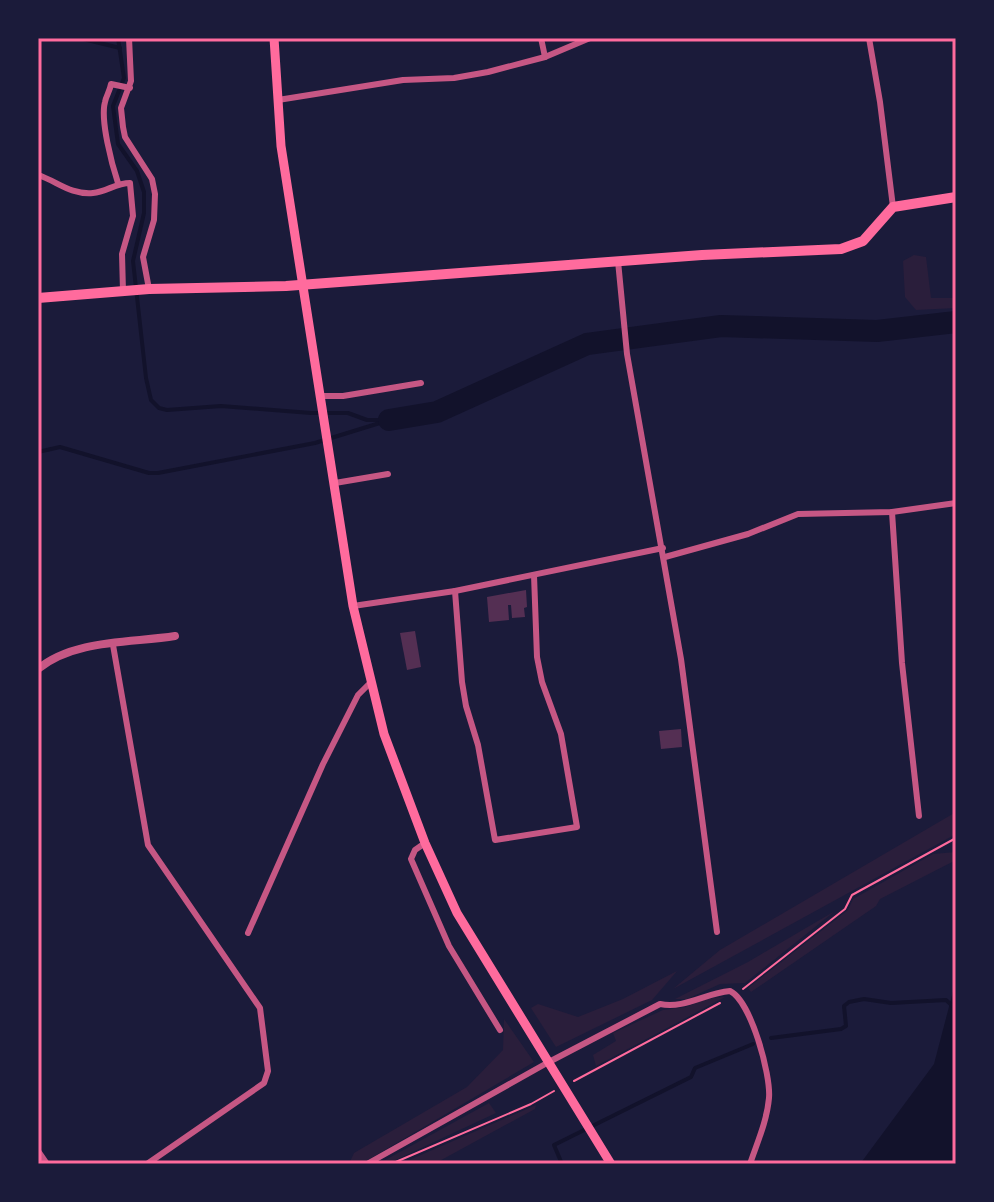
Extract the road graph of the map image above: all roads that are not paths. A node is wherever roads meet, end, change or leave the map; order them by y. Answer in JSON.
{"nodes":[{"id":1,"x":129,"y":38,"type":"edge"},
{"id":2,"x":274,"y":38,"type":"edge"},
{"id":3,"x":541,"y":38,"type":"edge"},
{"id":4,"x":590,"y":38,"type":"edge"},
{"id":5,"x":869,"y":38,"type":"edge"},
{"id":6,"x":545,"y":57,"type":"junction"},
{"id":7,"x":128,"y":88,"type":"junction"},
{"id":8,"x":277,"y":100,"type":"junction"},
{"id":9,"x":38,"y":175,"type":"edge"},
{"id":10,"x":118,"y":183,"type":"junction"},
{"id":11,"x":956,"y":197,"type":"edge"},
{"id":12,"x":893,"y":207,"type":"junction"},
{"id":13,"x":618,"y":261,"type":"junction"},
{"id":14,"x":303,"y":285,"type":"junction"},
{"id":15,"x":147,"y":289,"type":"junction"},
{"id":16,"x":126,"y":291,"type":"junction"},
{"id":17,"x":38,"y":298,"type":"edge"},
{"id":18,"x":421,"y":383,"type":"dead end"},
{"id":19,"x":322,"y":398,"type":"junction"},
{"id":20,"x":388,"y":474,"type":"dead end"},
{"id":21,"x":335,"y":483,"type":"junction"},
{"id":22,"x":956,"y":503,"type":"edge"},
{"id":23,"x":892,"y":512,"type":"junction"},
{"id":24,"x":663,"y":548,"type":"junction"},
{"id":25,"x":665,"y":557,"type":"junction"},
{"id":26,"x":534,"y":575,"type":"junction"},
{"id":27,"x":455,"y":591,"type":"junction"},
{"id":28,"x":353,"y":606,"type":"junction"},
{"id":29,"x":175,"y":636,"type":"dead end"},
{"id":30,"x":113,"y":645,"type":"junction"},
{"id":31,"x":38,"y":669,"type":"edge"},
{"id":32,"x":371,"y":682,"type":"junction"},
{"id":33,"x":919,"y":816,"type":"dead end"},
{"id":34,"x":425,"y":843,"type":"junction"},
{"id":35,"x":717,"y":932,"type":"dead end"},
{"id":36,"x":248,"y":933,"type":"dead end"},
{"id":37,"x":500,"y":1030,"type":"dead end"},
{"id":38,"x":550,"y":1066,"type":"junction"},
{"id":39,"x":38,"y":1151,"type":"edge"},
{"id":40,"x":47,"y":1164,"type":"edge"},
{"id":41,"x":147,"y":1164,"type":"edge"},
{"id":42,"x":367,"y":1164,"type":"edge"},
{"id":43,"x":611,"y":1164,"type":"edge"},
{"id":44,"x":750,"y":1164,"type":"edge"}],
"edges":[{"from":1,"to":7,"type":"street"},
{"from":2,"to":8,"type":"main road"},
{"from":3,"to":6,"type":"street"},
{"from":4,"to":6,"type":"street"},
{"from":5,"to":12,"type":"street"},
{"from":6,"to":8,"type":"street"},
{"from":7,"to":10,"type":"street"},
{"from":7,"to":15,"type":"street"},
{"from":8,"to":14,"type":"main road"},
{"from":9,"to":10,"type":"street"},
{"from":10,"to":16,"type":"street"},
{"from":11,"to":12,"type":"main road"},
{"from":12,"to":13,"type":"main road"},
{"from":13,"to":14,"type":"main road"},
{"from":13,"to":24,"type":"street"},
{"from":14,"to":15,"type":"main road"},
{"from":14,"to":19,"type":"main road"},
{"from":15,"to":16,"type":"main road"},
{"from":16,"to":17,"type":"main road"},
{"from":18,"to":19,"type":"street"},
{"from":19,"to":21,"type":"main road"},
{"from":20,"to":21,"type":"street"},
{"from":21,"to":28,"type":"main road"},
{"from":22,"to":23,"type":"street"},
{"from":23,"to":25,"type":"street"},
{"from":23,"to":33,"type":"street"},
{"from":24,"to":25,"type":"street"},
{"from":24,"to":26,"type":"street"},
{"from":25,"to":35,"type":"street"},
{"from":26,"to":27,"type":"street"},
{"from":26,"to":27,"type":"street"},
{"from":27,"to":28,"type":"street"},
{"from":28,"to":32,"type":"main road"},
{"from":29,"to":30,"type":"street"},
{"from":30,"to":31,"type":"street"},
{"from":30,"to":41,"type":"street"},
{"from":32,"to":34,"type":"main road"},
{"from":32,"to":36,"type":"street"},
{"from":34,"to":37,"type":"street"},
{"from":34,"to":38,"type":"main road"},
{"from":38,"to":42,"type":"street"},
{"from":38,"to":43,"type":"main road"},
{"from":38,"to":44,"type":"street"},
{"from":39,"to":40,"type":"street"}]}
